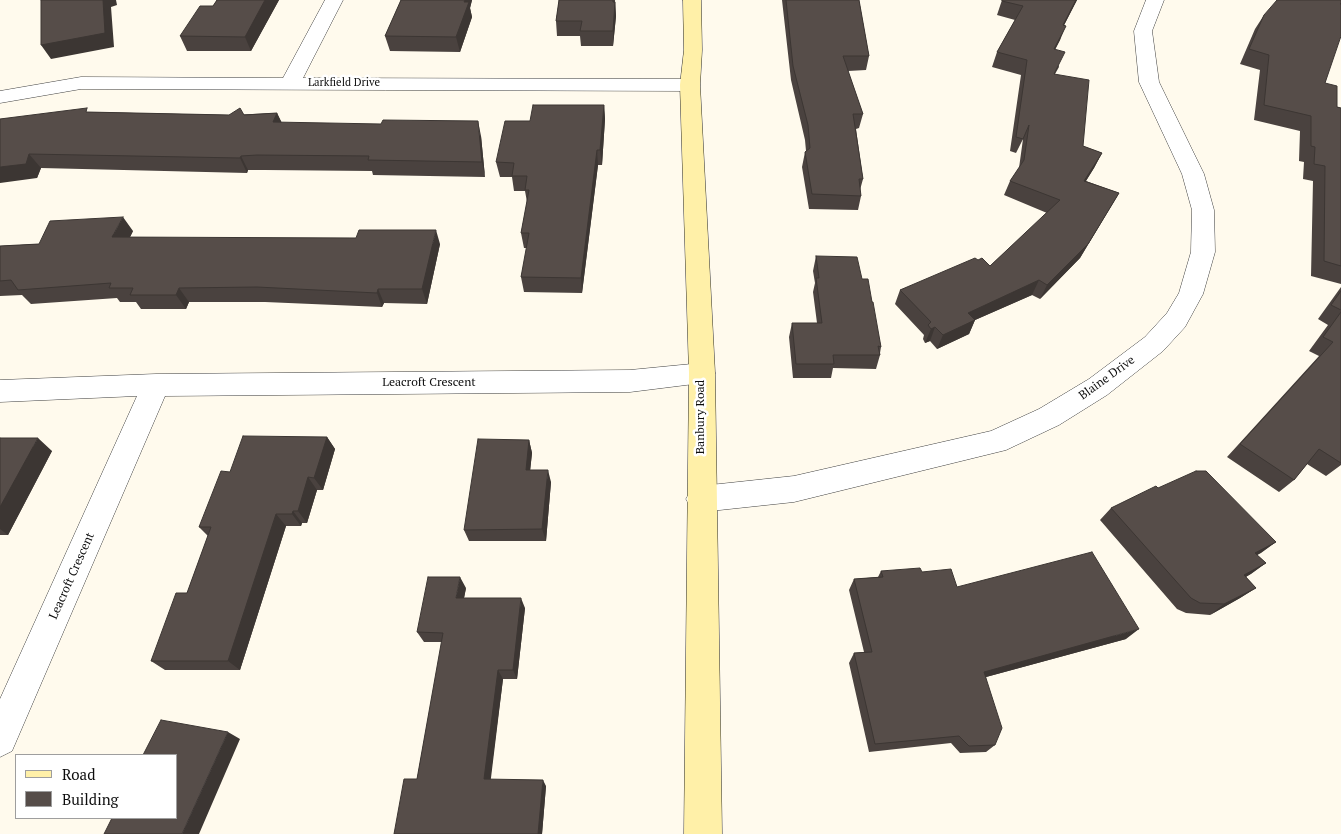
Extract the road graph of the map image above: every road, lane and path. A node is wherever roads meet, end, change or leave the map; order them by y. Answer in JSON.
{"nodes":[{"id":1,"x":334,"y":0,"type":"edge"},
{"id":2,"x":692,"y":0,"type":"edge"},
{"id":3,"x":1155,"y":0,"type":"edge"},
{"id":4,"x":291,"y":82,"type":"junction"},
{"id":5,"x":690,"y":85,"type":"junction"},
{"id":6,"x":0,"y":97,"type":"edge"},
{"id":7,"x":702,"y":373,"type":"junction"},
{"id":8,"x":156,"y":385,"type":"junction"},
{"id":9,"x":0,"y":391,"type":"edge"},
{"id":10,"x":701,"y":499,"type":"junction"},
{"id":11,"x":0,"y":739,"type":"edge"},
{"id":12,"x":703,"y":834,"type":"edge"}],
"edges":[{"from":1,"to":4,"type":"street"},
{"from":2,"to":5,"type":"street","name":"Banbury Road"},
{"from":3,"to":10,"type":"street","name":"Blaine Drive"},
{"from":4,"to":5,"type":"street","name":"Larkfield Drive"},
{"from":4,"to":6,"type":"street","name":"Larkfield Drive"},
{"from":5,"to":7,"type":"street","name":"Banbury Road"},
{"from":7,"to":8,"type":"street","name":"Leacroft Crescent"},
{"from":7,"to":10,"type":"street","name":"Banbury Road"},
{"from":8,"to":9,"type":"street","name":"Leacroft Crescent"},
{"from":8,"to":11,"type":"street","name":"Leacroft Crescent"},
{"from":10,"to":12,"type":"street","name":"Banbury Road"}]}
